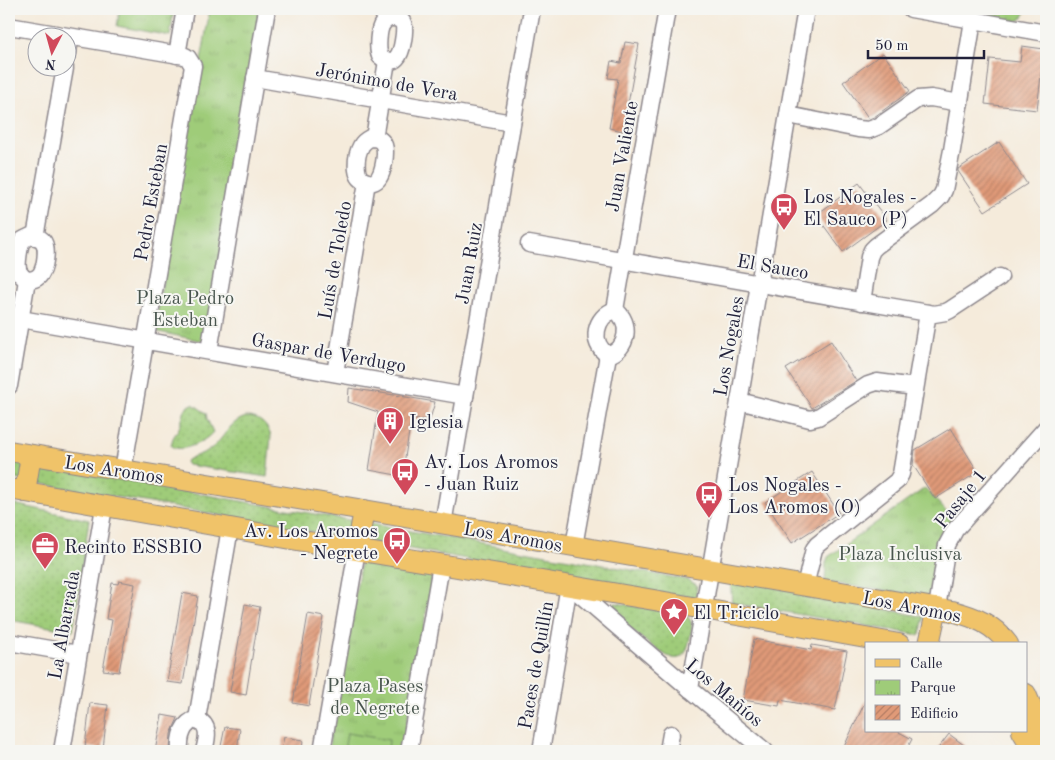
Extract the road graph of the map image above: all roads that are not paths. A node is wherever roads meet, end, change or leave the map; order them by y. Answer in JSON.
{"nodes":[{"id":1,"x":185,"y":9,"type":"edge"},
{"id":2,"x":268,"y":9,"type":"edge"},
{"id":3,"x":532,"y":9,"type":"edge"},
{"id":4,"x":667,"y":9,"type":"edge"},
{"id":5,"x":806,"y":9,"type":"edge"},
{"id":6,"x":910,"y":9,"type":"edge"},
{"id":7,"x":396,"y":13,"type":"edge"},
{"id":8,"x":973,"y":20,"type":"junction"},
{"id":9,"x":9,"y":26,"type":"edge"},
{"id":10,"x":28,"y":32,"type":"edge"},
{"id":11,"x":1046,"y":32,"type":"edge"},
{"id":12,"x":78,"y":46,"type":"edge"},
{"id":13,"x":177,"y":54,"type":"junction"},
{"id":14,"x":387,"y":60,"type":"junction"},
{"id":15,"x":63,"y":78,"type":"edge"},
{"id":16,"x":256,"y":78,"type":"junction"},
{"id":17,"x":381,"y":100,"type":"junction"},
{"id":18,"x":960,"y":103,"type":"junction"},
{"id":19,"x":788,"y":115,"type":"junction"},
{"id":20,"x":512,"y":123,"type":"junction"},
{"id":21,"x":374,"y":138,"type":"junction"},
{"id":22,"x":367,"y":182,"type":"junction"},
{"id":23,"x":35,"y":236,"type":"junction"},
{"id":24,"x":530,"y":244,"type":"dead end"},
{"id":25,"x":624,"y":260,"type":"junction"},
{"id":26,"x":1000,"y":277,"type":"dead end"},
{"id":27,"x":27,"y":280,"type":"junction"},
{"id":28,"x":759,"y":284,"type":"junction"},
{"id":29,"x":862,"y":302,"type":"junction"},
{"id":30,"x":615,"y":310,"type":"junction"},
{"id":31,"x":928,"y":313,"type":"junction"},
{"id":32,"x":15,"y":318,"type":"edge"},
{"id":33,"x":146,"y":340,"type":"junction"},
{"id":34,"x":209,"y":351,"type":"junction"},
{"id":35,"x":608,"y":355,"type":"junction"},
{"id":36,"x":335,"y":373,"type":"junction"},
{"id":37,"x":9,"y":386,"type":"edge"},
{"id":38,"x":915,"y":387,"type":"junction"},
{"id":39,"x":465,"y":396,"type":"junction"},
{"id":40,"x":739,"y":401,"type":"junction"},
{"id":41,"x":1046,"y":428,"type":"edge"},
{"id":42,"x":9,"y":451,"type":"edge"},
{"id":43,"x":31,"y":455,"type":"junction"},
{"id":44,"x":123,"y":470,"type":"junction"},
{"id":45,"x":17,"y":490,"type":"edge"},
{"id":46,"x":104,"y":506,"type":"junction"},
{"id":47,"x":364,"y":510,"type":"junction"},
{"id":48,"x":443,"y":524,"type":"junction"},
{"id":49,"x":230,"y":528,"type":"junction"},
{"id":50,"x":574,"y":546,"type":"junction"},
{"id":51,"x":357,"y":550,"type":"junction"},
{"id":52,"x":441,"y":565,"type":"junction"},
{"id":53,"x":710,"y":570,"type":"junction"},
{"id":54,"x":568,"y":585,"type":"junction"},
{"id":55,"x":805,"y":586,"type":"junction"},
{"id":56,"x":937,"y":608,"type":"junction"},
{"id":57,"x":703,"y":609,"type":"junction"},
{"id":58,"x":9,"y":642,"type":"edge"},
{"id":59,"x":888,"y":642,"type":"edge"},
{"id":60,"x":929,"y":642,"type":"edge"},
{"id":61,"x":1006,"y":642,"type":"edge"},
{"id":62,"x":78,"y":654,"type":"junction"},
{"id":63,"x":690,"y":689,"type":"junction"},
{"id":64,"x":1028,"y":699,"type":"edge"},
{"id":65,"x":197,"y":719,"type":"junction"},
{"id":66,"x":1023,"y":732,"type":"edge"},
{"id":67,"x":1046,"y":733,"type":"edge"},
{"id":68,"x":671,"y":734,"type":"dead end"},
{"id":69,"x":62,"y":751,"type":"edge"},
{"id":70,"x":180,"y":751,"type":"edge"},
{"id":71,"x":204,"y":751,"type":"edge"},
{"id":72,"x":322,"y":751,"type":"edge"},
{"id":73,"x":409,"y":751,"type":"edge"},
{"id":74,"x":541,"y":751,"type":"edge"},
{"id":75,"x":668,"y":751,"type":"edge"},
{"id":76,"x":764,"y":751,"type":"edge"},
{"id":77,"x":1037,"y":751,"type":"edge"}],
"edges":[{"from":1,"to":13,"type":"street"},
{"from":2,"to":16,"type":"street"},
{"from":3,"to":20,"type":"street","name":"Juan Ruiz"},
{"from":4,"to":25,"type":"street","name":"Juan Valiente"},
{"from":5,"to":19,"type":"street","name":"Los Nogales"},
{"from":6,"to":8,"type":"street"},
{"from":7,"to":14,"type":"street"},
{"from":7,"to":14,"type":"street"},
{"from":8,"to":11,"type":"street"},
{"from":8,"to":18,"type":"street"},
{"from":9,"to":10,"type":"street"},
{"from":12,"to":13,"type":"street"},
{"from":13,"to":33,"type":"street","name":"Pedro Esteban"},
{"from":14,"to":17,"type":"street"},
{"from":15,"to":23,"type":"street"},
{"from":16,"to":17,"type":"street","name":"Jerónimo de Vera"},
{"from":16,"to":34,"type":"street"},
{"from":17,"to":20,"type":"street","name":"Jerónimo de Vera"},
{"from":17,"to":21,"type":"street"},
{"from":18,"to":19,"type":"street"},
{"from":18,"to":29,"type":"street"},
{"from":19,"to":28,"type":"street","name":"Los Nogales"},
{"from":20,"to":39,"type":"street","name":"Juan Ruiz"},
{"from":21,"to":22,"type":"street"},
{"from":21,"to":22,"type":"street"},
{"from":22,"to":36,"type":"street","name":"Luís de Toledo"},
{"from":23,"to":27,"type":"street"},
{"from":23,"to":27,"type":"street"},
{"from":24,"to":25,"type":"street","name":"El Sauco"},
{"from":25,"to":28,"type":"street","name":"El Sauco"},
{"from":25,"to":30,"type":"street","name":"Juan Valiente"},
{"from":26,"to":31,"type":"street","name":"El Sauco"},
{"from":27,"to":32,"type":"street"},
{"from":28,"to":29,"type":"street","name":"El Sauco"},
{"from":28,"to":40,"type":"street","name":"Los Nogales"},
{"from":29,"to":31,"type":"street","name":"El Sauco"},
{"from":30,"to":35,"type":"street"},
{"from":30,"to":35,"type":"street"},
{"from":31,"to":38,"type":"street"},
{"from":32,"to":33,"type":"street","name":"Gaspar de Verdugo"},
{"from":32,"to":37,"type":"street"},
{"from":33,"to":34,"type":"street","name":"Gaspar de Verdugo"},
{"from":33,"to":44,"type":"street","name":"Pedro Esteban"},
{"from":34,"to":36,"type":"street","name":"Gaspar de Verdugo"},
{"from":35,"to":50,"type":"street"},
{"from":36,"to":39,"type":"street","name":"Gaspar de Verdugo"},
{"from":38,"to":40,"type":"street"},
{"from":38,"to":55,"type":"street"},
{"from":39,"to":48,"type":"street","name":"Juan Ruiz"},
{"from":40,"to":53,"type":"street","name":"Los Nogales"},
{"from":41,"to":56,"type":"street","name":"Pasaje 1"},
{"from":42,"to":43,"type":"main road","name":"Los Aromos"},
{"from":43,"to":44,"type":"main road","name":"Los Aromos"},
{"from":43,"to":45,"type":"main road"},
{"from":44,"to":47,"type":"main road","name":"Los Aromos"},
{"from":45,"to":46,"type":"main road","name":"Los Aromos"},
{"from":46,"to":49,"type":"main road","name":"Los Aromos"},
{"from":46,"to":62,"type":"street","name":"La Albarrada"},
{"from":47,"to":48,"type":"main road","name":"Los Aromos"},
{"from":47,"to":51,"type":"main road"},
{"from":48,"to":50,"type":"main road","name":"Los Aromos"},
{"from":49,"to":51,"type":"main road","name":"Los Aromos"},
{"from":49,"to":65,"type":"street"},
{"from":50,"to":53,"type":"main road","name":"Los Aromos"},
{"from":51,"to":52,"type":"main road","name":"Los Aromos"},
{"from":51,"to":72,"type":"street"},
{"from":52,"to":54,"type":"main road","name":"Los Aromos"},
{"from":52,"to":73,"type":"street"},
{"from":53,"to":55,"type":"main road","name":"Los Aromos"},
{"from":53,"to":57,"type":"street","name":"Los Nogales"},
{"from":54,"to":57,"type":"main road","name":"Los Aromos"},
{"from":54,"to":63,"type":"street","name":"Los Mañíos"},
{"from":54,"to":74,"type":"street","name":"Paces de Quillín"},
{"from":55,"to":56,"type":"main road","name":"Los Aromos"},
{"from":56,"to":60,"type":"main road"},
{"from":56,"to":61,"type":"main road","name":"Los Aromos"},
{"from":57,"to":59,"type":"main road","name":"Los Aromos"},
{"from":57,"to":63,"type":"street","name":"Los Nogales"},
{"from":58,"to":62,"type":"street"},
{"from":62,"to":69,"type":"street","name":"La Albarrada"},
{"from":63,"to":76,"type":"street","name":"Los Mañíos"},
{"from":64,"to":67,"type":"main road"},
{"from":65,"to":70,"type":"street"},
{"from":65,"to":71,"type":"street"},
{"from":66,"to":77,"type":"main road"},
{"from":68,"to":75,"type":"street"}]}
